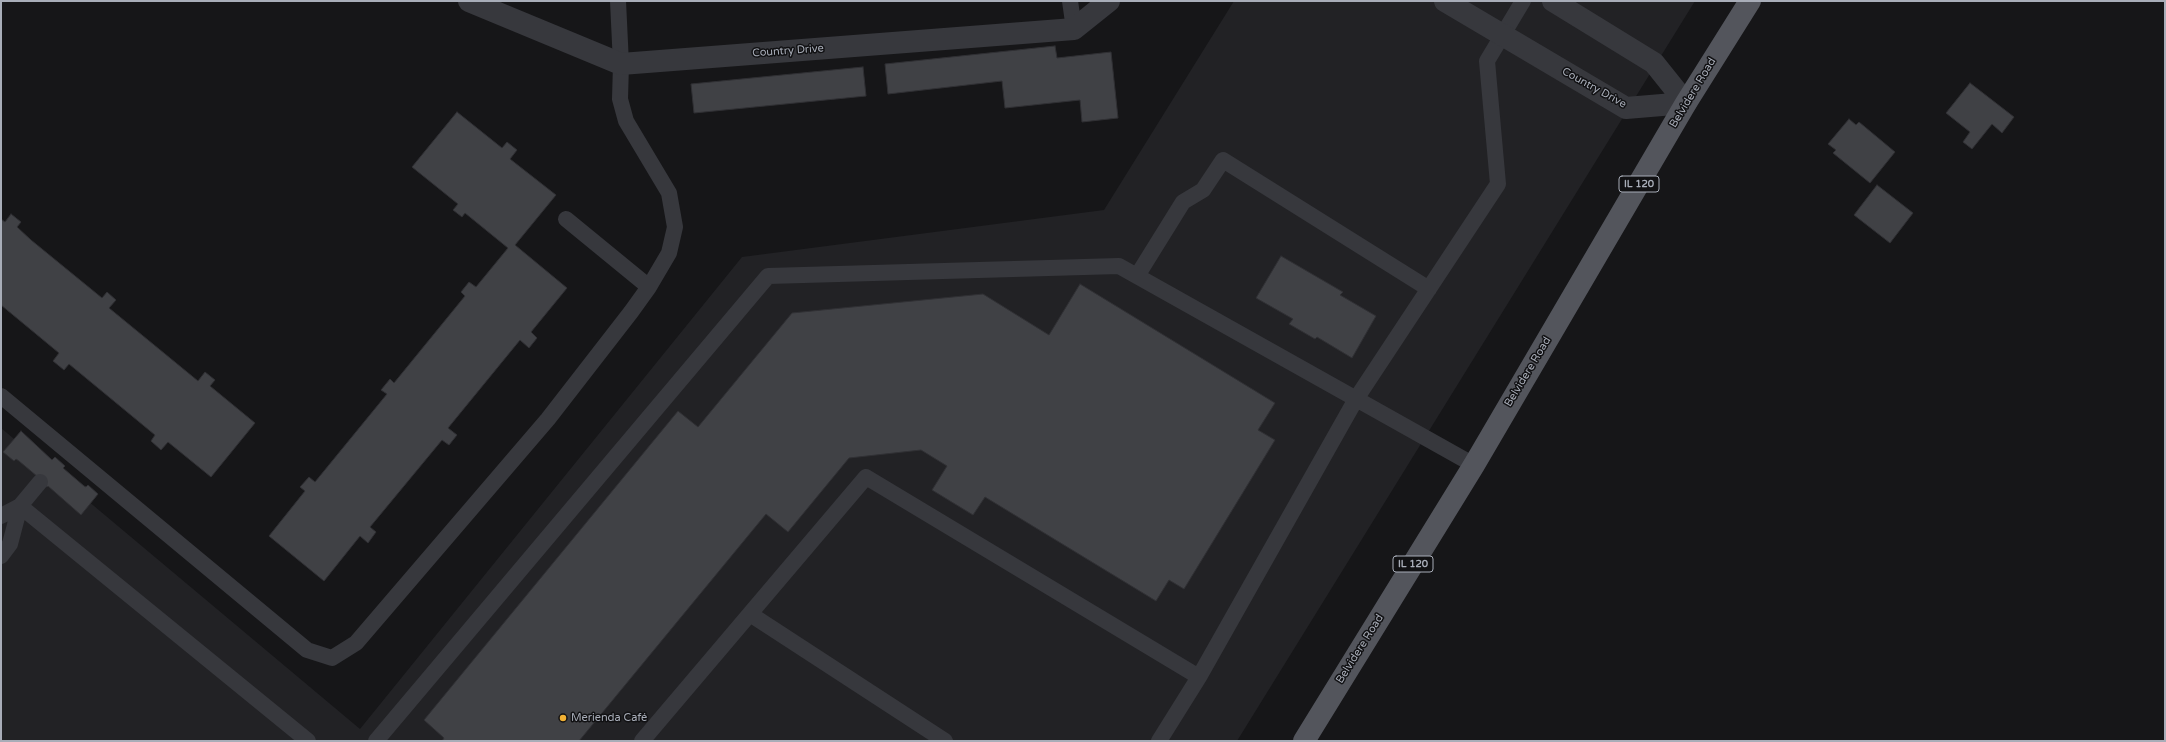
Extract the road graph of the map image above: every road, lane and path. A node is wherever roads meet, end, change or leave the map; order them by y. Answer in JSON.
{"nodes":[{"id":1,"x":469,"y":1,"type":"edge"},
{"id":2,"x":618,"y":1,"type":"edge"},
{"id":3,"x":1070,"y":1,"type":"edge"},
{"id":4,"x":1109,"y":1,"type":"edge"},
{"id":5,"x":1445,"y":1,"type":"edge"},
{"id":6,"x":1523,"y":1,"type":"edge"},
{"id":7,"x":1553,"y":1,"type":"edge"},
{"id":8,"x":1750,"y":1,"type":"edge"},
{"id":9,"x":1074,"y":29,"type":"junction"},
{"id":10,"x":1502,"y":35,"type":"junction"},
{"id":11,"x":621,"y":64,"type":"junction"},
{"id":12,"x":1686,"y":103,"type":"junction"},
{"id":13,"x":566,"y":219,"type":"dead end"},
{"id":14,"x":1137,"y":276,"type":"junction"},
{"id":15,"x":649,"y":287,"type":"junction"},
{"id":16,"x":1429,"y":289,"type":"junction"},
{"id":17,"x":1,"y":396,"type":"edge"},
{"id":18,"x":1356,"y":399,"type":"junction"},
{"id":19,"x":1474,"y":465,"type":"junction"},
{"id":20,"x":40,"y":482,"type":"dead end"},
{"id":21,"x":20,"y":506,"type":"junction"},
{"id":22,"x":1,"y":516,"type":"edge"},
{"id":23,"x":1,"y":556,"type":"edge"},
{"id":24,"x":750,"y":614,"type":"junction"},
{"id":25,"x":1199,"y":677,"type":"junction"},
{"id":26,"x":308,"y":741,"type":"edge"},
{"id":27,"x":376,"y":741,"type":"edge"},
{"id":28,"x":642,"y":741,"type":"edge"},
{"id":29,"x":945,"y":741,"type":"edge"},
{"id":30,"x":1159,"y":741,"type":"edge"},
{"id":31,"x":1304,"y":741,"type":"edge"}],
"edges":[{"from":1,"to":11,"type":"street","name":"Country Drive"},
{"from":2,"to":11,"type":"lane"},
{"from":3,"to":9,"type":"lane"},
{"from":4,"to":9,"type":"street"},
{"from":5,"to":10,"type":"street","name":"Country Drive"},
{"from":6,"to":10,"type":"lane"},
{"from":7,"to":12,"type":"street"},
{"from":8,"to":12,"type":"main road","name":"Belvidere Road","number":"IL 120"},
{"from":9,"to":11,"type":"street","name":"Country Drive"},
{"from":10,"to":12,"type":"street","name":"Country Drive"},
{"from":10,"to":16,"type":"lane"},
{"from":11,"to":15,"type":"lane"},
{"from":12,"to":19,"type":"main road","name":"Belvidere Road","number":"IL 120"},
{"from":13,"to":15,"type":"lane"},
{"from":14,"to":16,"type":"lane"},
{"from":14,"to":18,"type":"lane"},
{"from":14,"to":27,"type":"lane"},
{"from":15,"to":17,"type":"lane"},
{"from":16,"to":18,"type":"lane"},
{"from":18,"to":19,"type":"lane"},
{"from":18,"to":25,"type":"lane"},
{"from":19,"to":31,"type":"main road","name":"Belvidere Road","number":"IL 120"},
{"from":20,"to":21,"type":"lane"},
{"from":21,"to":22,"type":"lane"},
{"from":21,"to":23,"type":"lane"},
{"from":21,"to":26,"type":"lane"},
{"from":24,"to":25,"type":"lane"},
{"from":24,"to":28,"type":"lane"},
{"from":24,"to":29,"type":"lane"},
{"from":25,"to":30,"type":"lane"}]}
